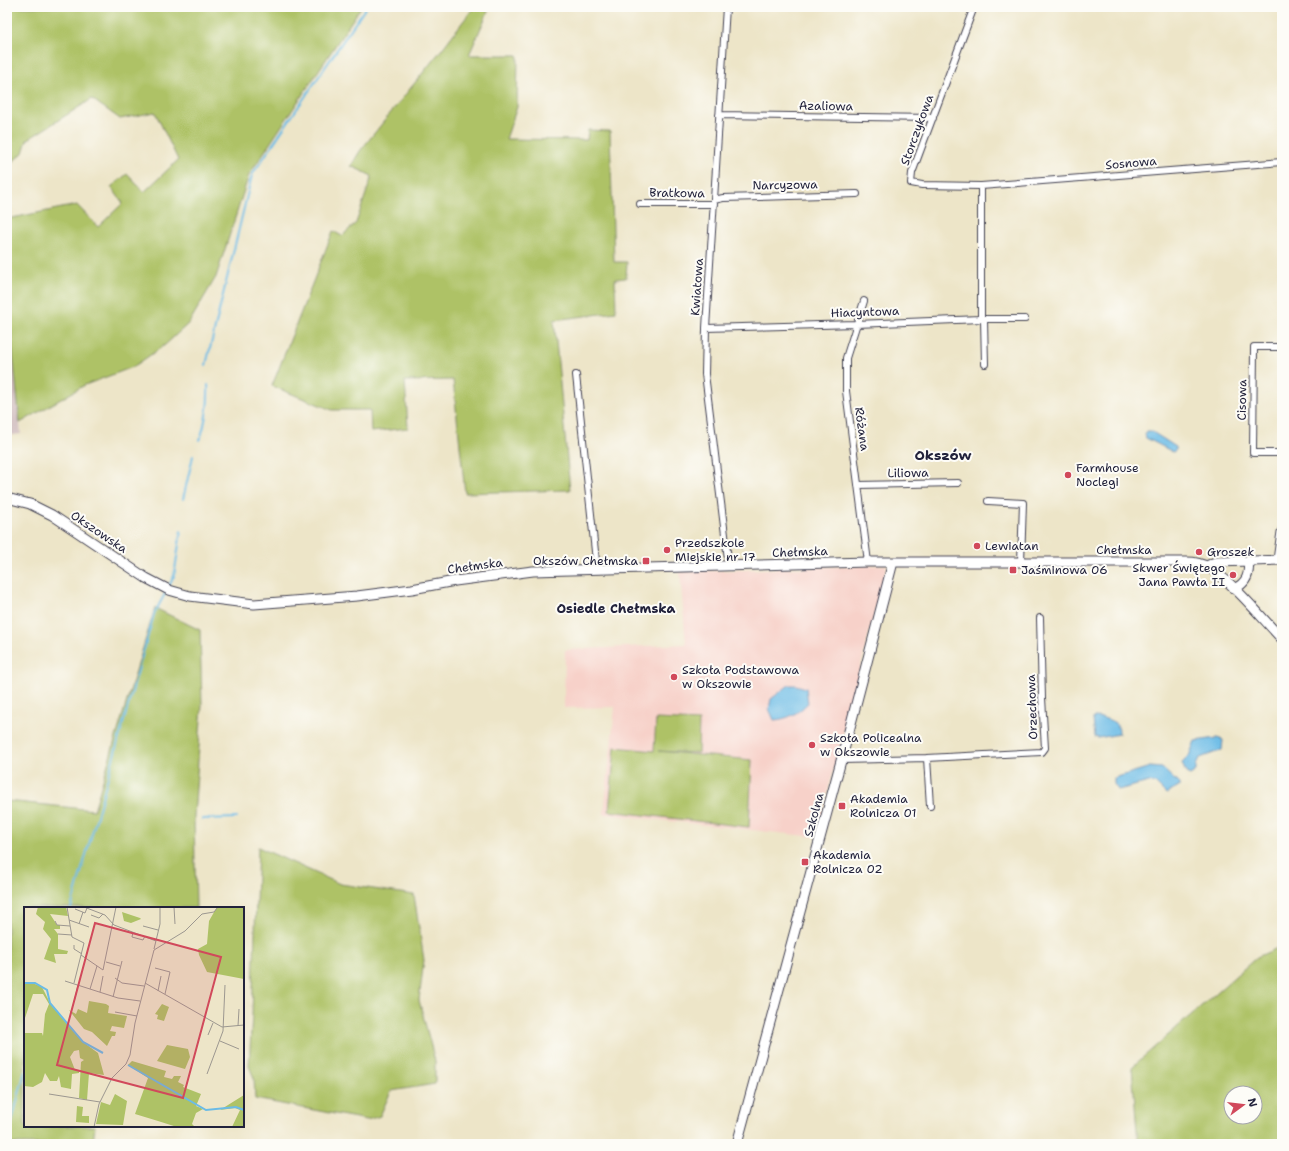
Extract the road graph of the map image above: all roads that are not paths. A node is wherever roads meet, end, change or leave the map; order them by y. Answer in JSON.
{"nodes":[{"id":1,"x":726,"y":7,"type":"edge"},
{"id":2,"x":974,"y":7,"type":"edge"},
{"id":3,"x":719,"y":115,"type":"junction"},
{"id":4,"x":933,"y":118,"type":"junction"},
{"id":5,"x":1282,"y":162,"type":"edge"},
{"id":6,"x":981,"y":186,"type":"junction"},
{"id":7,"x":857,"y":194,"type":"dead end"},
{"id":8,"x":714,"y":202,"type":"junction"},
{"id":9,"x":640,"y":204,"type":"dead end"},
{"id":10,"x":864,"y":301,"type":"dead end"},
{"id":11,"x":983,"y":319,"type":"junction"},
{"id":12,"x":1025,"y":319,"type":"dead end"},
{"id":13,"x":856,"y":324,"type":"junction"},
{"id":14,"x":706,"y":328,"type":"junction"},
{"id":15,"x":1282,"y":347,"type":"edge"},
{"id":16,"x":985,"y":364,"type":"dead end"},
{"id":17,"x":576,"y":375,"type":"dead end"},
{"id":18,"x":1282,"y":453,"type":"edge"},
{"id":19,"x":958,"y":483,"type":"dead end"},
{"id":20,"x":858,"y":485,"type":"junction"},
{"id":21,"x":7,"y":498,"type":"edge"},
{"id":22,"x":988,"y":501,"type":"dead end"},
{"id":23,"x":1282,"y":532,"type":"edge"},
{"id":24,"x":1280,"y":560,"type":"edge"},
{"id":25,"x":1248,"y":561,"type":"junction"},
{"id":26,"x":868,"y":562,"type":"junction"},
{"id":27,"x":893,"y":562,"type":"junction"},
{"id":28,"x":1021,"y":562,"type":"junction"},
{"id":29,"x":1207,"y":566,"type":"junction"},
{"id":30,"x":729,"y":567,"type":"junction"},
{"id":31,"x":597,"y":570,"type":"junction"},
{"id":32,"x":1234,"y":589,"type":"junction"},
{"id":33,"x":176,"y":592,"type":"joint"},
{"id":34,"x":1040,"y":618,"type":"dead end"},
{"id":35,"x":1282,"y":639,"type":"edge"},
{"id":36,"x":927,"y":758,"type":"junction"},
{"id":37,"x":842,"y":760,"type":"junction"},
{"id":38,"x":930,"y":806,"type":"dead end"},
{"id":39,"x":737,"y":1144,"type":"edge"}],
"edges":[{"from":1,"to":3,"type":"street","name":"Kwiatowa"},
{"from":2,"to":4,"type":"street","name":"Storczykowa"},
{"from":3,"to":4,"type":"street","name":"Azaliowa"},
{"from":3,"to":8,"type":"street","name":"Kwiatowa"},
{"from":4,"to":6,"type":"street","name":"Storczykowa"},
{"from":5,"to":6,"type":"street","name":"Sosnowa"},
{"from":6,"to":11,"type":"street"},
{"from":7,"to":8,"type":"street","name":"Narcyzowa"},
{"from":8,"to":9,"type":"street","name":"Bratkowa"},
{"from":8,"to":14,"type":"street","name":"Kwiatowa"},
{"from":10,"to":13,"type":"street","name":"Różana"},
{"from":11,"to":12,"type":"street","name":"Hiacyntowa"},
{"from":11,"to":13,"type":"street","name":"Hiacyntowa"},
{"from":11,"to":16,"type":"street"},
{"from":13,"to":14,"type":"street","name":"Hiacyntowa"},
{"from":13,"to":20,"type":"street","name":"Różana"},
{"from":14,"to":30,"type":"street","name":"Kwiatowa"},
{"from":15,"to":18,"type":"street","name":"Cisowa"},
{"from":17,"to":31,"type":"street"},
{"from":19,"to":20,"type":"street","name":"Liliowa"},
{"from":20,"to":26,"type":"street","name":"Różana"},
{"from":21,"to":33,"type":"main road","name":"Okszowska"},
{"from":22,"to":28,"type":"street"},
{"from":23,"to":24,"type":"main road"},
{"from":24,"to":25,"type":"main road","name":"Chełmska"},
{"from":25,"to":29,"type":"main road","name":"Chełmska"},
{"from":25,"to":32,"type":"main road"},
{"from":26,"to":27,"type":"main road","name":"Chełmska"},
{"from":26,"to":30,"type":"main road","name":"Chełmska"},
{"from":27,"to":28,"type":"main road","name":"Chełmska"},
{"from":27,"to":37,"type":"main road","name":"Szkolna"},
{"from":28,"to":29,"type":"main road","name":"Chełmska"},
{"from":29,"to":32,"type":"main road"},
{"from":30,"to":31,"type":"main road","name":"Chełmska"},
{"from":31,"to":33,"type":"main road","name":"Chełmska"},
{"from":32,"to":35,"type":"main road"},
{"from":34,"to":36,"type":"street","name":"Orzechowa"},
{"from":36,"to":37,"type":"street","name":"Orzechowa"},
{"from":36,"to":38,"type":"street"},
{"from":37,"to":39,"type":"main road","name":"Szkolna"}]}
